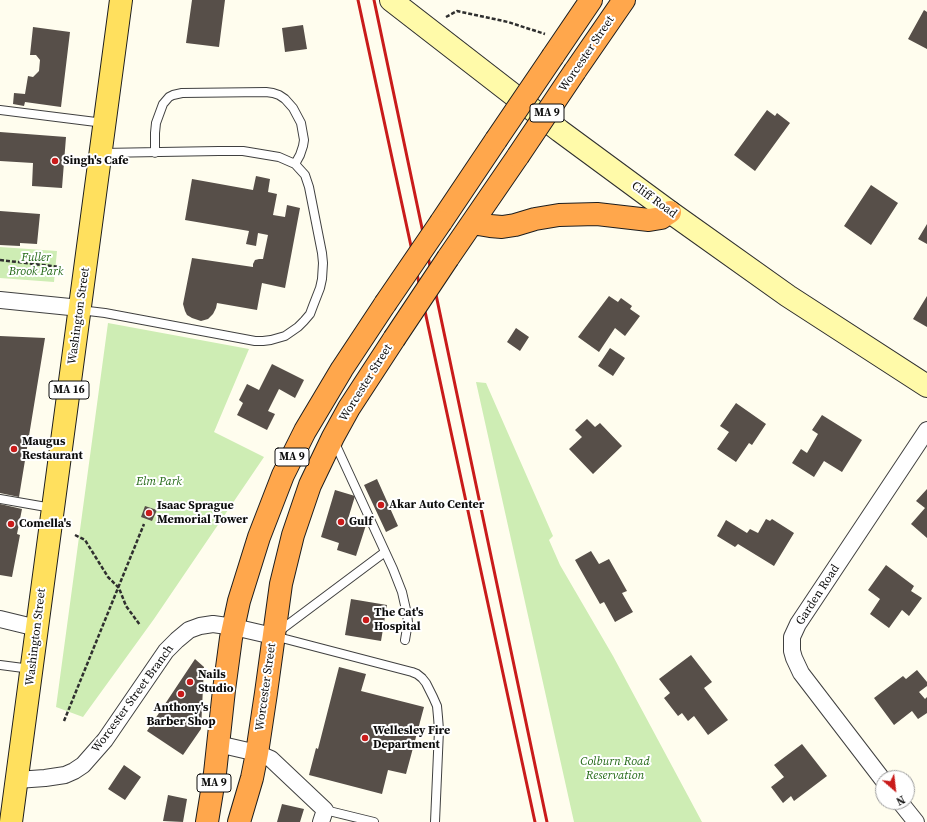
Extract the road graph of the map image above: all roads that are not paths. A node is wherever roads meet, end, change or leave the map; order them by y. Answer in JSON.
{"nodes":[{"id":1,"x":121,"y":0,"type":"edge"},
{"id":2,"x":391,"y":0,"type":"edge"},
{"id":3,"x":591,"y":0,"type":"edge"},
{"id":4,"x":624,"y":0,"type":"edge"},
{"id":5,"x":0,"y":110,"type":"edge"},
{"id":6,"x":105,"y":123,"type":"junction"},
{"id":7,"x":100,"y":153,"type":"junction"},
{"id":8,"x":156,"y":153,"type":"junction"},
{"id":9,"x":296,"y":164,"type":"junction"},
{"id":10,"x":670,"y":212,"type":"junction"},
{"id":11,"x":472,"y":223,"type":"junction"},
{"id":12,"x":0,"y":300,"type":"edge"},
{"id":13,"x":80,"y":309,"type":"junction"},
{"id":14,"x":927,"y":386,"type":"edge"},
{"id":15,"x":927,"y":430,"type":"edge"},
{"id":16,"x":333,"y":437,"type":"junction"},
{"id":17,"x":0,"y":499,"type":"edge"},
{"id":18,"x":53,"y":508,"type":"junction"},
{"id":19,"x":385,"y":552,"type":"junction"},
{"id":20,"x":0,"y":619,"type":"edge"},
{"id":21,"x":234,"y":627,"type":"junction"},
{"id":22,"x":37,"y":628,"type":"junction"},
{"id":23,"x":274,"y":636,"type":"junction"},
{"id":24,"x":405,"y":640,"type":"dead end"},
{"id":25,"x":0,"y":667,"type":"edge"},
{"id":26,"x":32,"y":670,"type":"junction"},
{"id":27,"x":218,"y":744,"type":"junction"},
{"id":28,"x":257,"y":753,"type":"junction"},
{"id":29,"x":875,"y":770,"type":"edge"},
{"id":30,"x":17,"y":780,"type":"junction"},
{"id":31,"x":246,"y":801,"type":"junction"},
{"id":32,"x":906,"y":810,"type":"edge"},
{"id":33,"x":323,"y":816,"type":"edge"},
{"id":34,"x":11,"y":822,"type":"edge"},
{"id":35,"x":208,"y":822,"type":"edge"},
{"id":36,"x":239,"y":822,"type":"edge"},
{"id":37,"x":244,"y":822,"type":"edge"},
{"id":38,"x":374,"y":822,"type":"edge"},
{"id":39,"x":435,"y":822,"type":"edge"},
{"id":40,"x":916,"y":822,"type":"edge"}],
"edges":[{"from":1,"to":6,"type":"main road","name":"Washington Street","number":"MA 16"},
{"from":2,"to":10,"type":"street","name":"Cliff Road"},
{"from":3,"to":21,"type":"highway","number":"MA 9","bridge":true},
{"from":4,"to":11,"type":"highway","name":"Worcester Street","number":"MA 9","bridge":true},
{"from":5,"to":6,"type":"lane"},
{"from":6,"to":7,"type":"main road","name":"Washington Street","number":"MA 16"},
{"from":7,"to":8,"type":"lane"},
{"from":7,"to":13,"type":"main road","name":"Washington Street","number":"MA 16"},
{"from":8,"to":9,"type":"lane"},
{"from":8,"to":9,"type":"lane"},
{"from":9,"to":13,"type":"lane"},
{"from":10,"to":11,"type":"highway"},
{"from":10,"to":14,"type":"street","name":"Cliff Road"},
{"from":11,"to":16,"type":"highway","name":"Worcester Street","number":"MA 9","bridge":true},
{"from":12,"to":13,"type":"street"},
{"from":13,"to":18,"type":"main road","name":"Washington Street","number":"MA 16"},
{"from":15,"to":29,"type":"street","name":"Garden Road"},
{"from":16,"to":19,"type":"lane"},
{"from":16,"to":23,"type":"highway","name":"Worcester Street","number":"MA 9"},
{"from":17,"to":18,"type":"lane"},
{"from":18,"to":22,"type":"main road","name":"Washington Street","number":"MA 16"},
{"from":19,"to":23,"type":"lane"},
{"from":19,"to":24,"type":"lane"},
{"from":20,"to":22,"type":"street"},
{"from":21,"to":23,"type":"street","name":"Worcester Street Branch"},
{"from":21,"to":27,"type":"highway","number":"MA 9"},
{"from":21,"to":30,"type":"street","name":"Worcester Street Branch"},
{"from":22,"to":26,"type":"main road","name":"Washington Street","number":"MA 16"},
{"from":23,"to":28,"type":"highway","name":"Worcester Street","number":"MA 9"},
{"from":23,"to":39,"type":"lane"},
{"from":25,"to":26,"type":"lane"},
{"from":26,"to":30,"type":"main road","name":"Washington Street","number":"MA 16"},
{"from":27,"to":28,"type":"street"},
{"from":27,"to":35,"type":"highway","number":"MA 9"},
{"from":28,"to":31,"type":"highway","name":"Worcester Street","number":"MA 9"},
{"from":28,"to":33,"type":"street"},
{"from":30,"to":34,"type":"main road","name":"Washington Street","number":"MA 16"},
{"from":31,"to":36,"type":"highway","name":"Worcester Street","number":"MA 9"},
{"from":31,"to":37,"type":"street"},
{"from":32,"to":40,"type":"street"},
{"from":33,"to":38,"type":"lane"}]}
